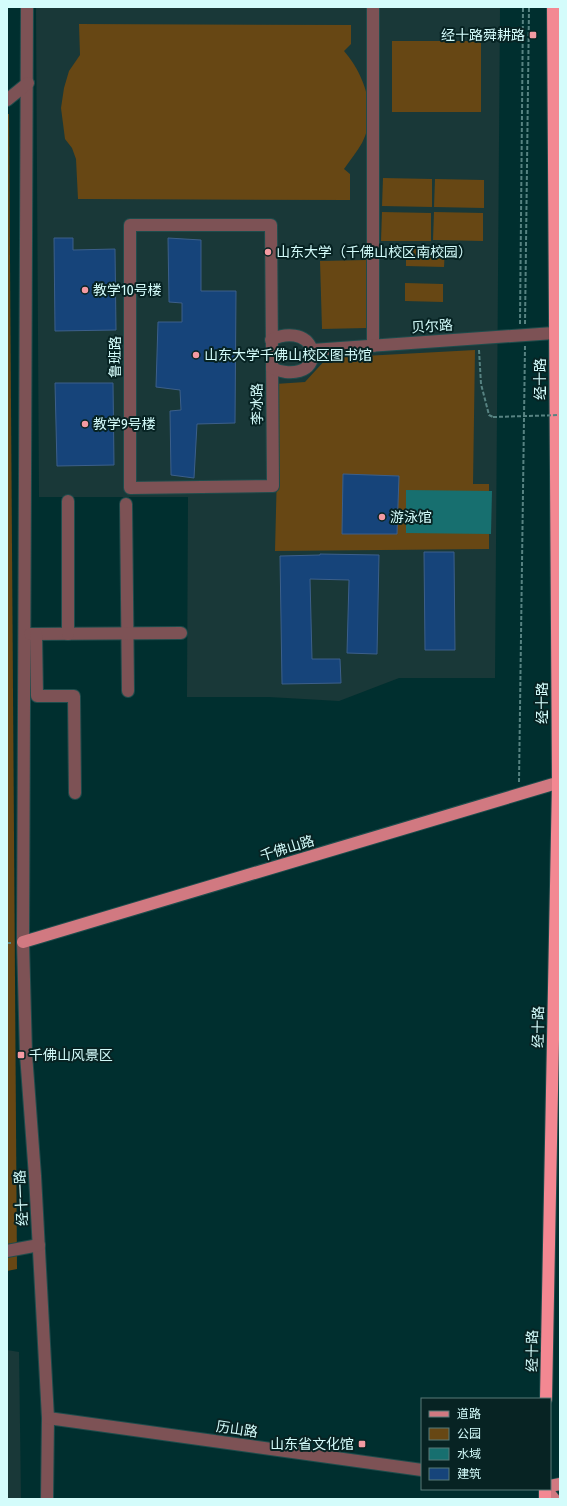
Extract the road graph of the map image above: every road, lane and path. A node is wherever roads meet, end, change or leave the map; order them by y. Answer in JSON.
{"nodes":[{"id":1,"x":28,"y":7,"type":"edge"},
{"id":2,"x":373,"y":7,"type":"edge"},
{"id":3,"x":523,"y":7,"type":"edge"},
{"id":4,"x":529,"y":7,"type":"edge"},
{"id":5,"x":552,"y":7,"type":"edge"},
{"id":6,"x":28,"y":83,"type":"junction"},
{"id":7,"x":7,"y":100,"type":"edge"},
{"id":8,"x":130,"y":225,"type":"joint"},
{"id":9,"x":554,"y":333,"type":"junction"},
{"id":10,"x":522,"y":335,"type":"junction"},
{"id":11,"x":478,"y":338,"type":"junction"},
{"id":12,"x":271,"y":340,"type":"junction"},
{"id":13,"x":374,"y":346,"type":"junction"},
{"id":14,"x":312,"y":350,"type":"junction"},
{"id":15,"x":272,"y":368,"type":"junction"},
{"id":16,"x":560,"y":415,"type":"edge"},
{"id":17,"x":273,"y":486,"type":"joint"},
{"id":18,"x":68,"y":501,"type":"dead end"},
{"id":19,"x":126,"y":504,"type":"dead end"},
{"id":20,"x":180,"y":633,"type":"dead end"},
{"id":21,"x":30,"y":634,"type":"junction"},
{"id":22,"x":68,"y":634,"type":"junction"},
{"id":23,"x":127,"y":634,"type":"junction"},
{"id":24,"x":128,"y":691,"type":"dead end"},
{"id":25,"x":559,"y":783,"type":"edge"},
{"id":26,"x":75,"y":793,"type":"dead end"},
{"id":27,"x":519,"y":795,"type":"junction"},
{"id":28,"x":23,"y":942,"type":"junction"},
{"id":29,"x":38,"y":1246,"type":"junction"},
{"id":30,"x":7,"y":1251,"type":"edge"},
{"id":31,"x":546,"y":1398,"type":"edge"},
{"id":32,"x":48,"y":1418,"type":"junction"},
{"id":33,"x":421,"y":1470,"type":"edge"},
{"id":34,"x":544,"y":1490,"type":"edge"},
{"id":35,"x":546,"y":1490,"type":"edge"},
{"id":36,"x":47,"y":1499,"type":"edge"},
{"id":37,"x":538,"y":1499,"type":"edge"},
{"id":38,"x":554,"y":1499,"type":"edge"}],
"edges":[{"from":1,"to":6,"type":"street","name":"经十一路"},
{"from":2,"to":13,"type":"street"},
{"from":3,"to":10,"type":"path"},
{"from":4,"to":10,"type":"path"},
{"from":5,"to":9,"type":"highway","name":"经十路"},
{"from":6,"to":7,"type":"street"},
{"from":6,"to":21,"type":"street","name":"经十一路"},
{"from":8,"to":12,"type":"street","name":"李冰路"},
{"from":8,"to":17,"type":"street","name":"鲁班路"},
{"from":9,"to":10,"type":"street","name":"贝尔路"},
{"from":9,"to":25,"type":"highway","name":"经十路"},
{"from":10,"to":11,"type":"street","name":"贝尔路"},
{"from":10,"to":27,"type":"path"},
{"from":11,"to":13,"type":"street","name":"贝尔路"},
{"from":11,"to":16,"type":"path","bridge":true},
{"from":12,"to":14,"type":"street"},
{"from":12,"to":15,"type":"street","name":"李冰路"},
{"from":13,"to":14,"type":"street","name":"贝尔路"},
{"from":14,"to":15,"type":"street"},
{"from":15,"to":17,"type":"street","name":"李冰路"},
{"from":18,"to":22,"type":"street"},
{"from":19,"to":23,"type":"street"},
{"from":20,"to":23,"type":"street"},
{"from":21,"to":22,"type":"street"},
{"from":21,"to":26,"type":"street"},
{"from":21,"to":28,"type":"street","name":"经十一路"},
{"from":22,"to":23,"type":"street"},
{"from":23,"to":24,"type":"street"},
{"from":25,"to":27,"type":"main road","name":"千佛山路"},
{"from":25,"to":31,"type":"highway","name":"经十路"},
{"from":27,"to":28,"type":"main road","name":"千佛山路"},
{"from":28,"to":29,"type":"street","name":"经十一路"},
{"from":29,"to":30,"type":"street"},
{"from":29,"to":32,"type":"street","name":"经十一路"},
{"from":32,"to":33,"type":"street","name":"历山路"},
{"from":32,"to":36,"type":"street","name":"经十一路"},
{"from":34,"to":37,"type":"street"},
{"from":35,"to":38,"type":"main road"}]}
